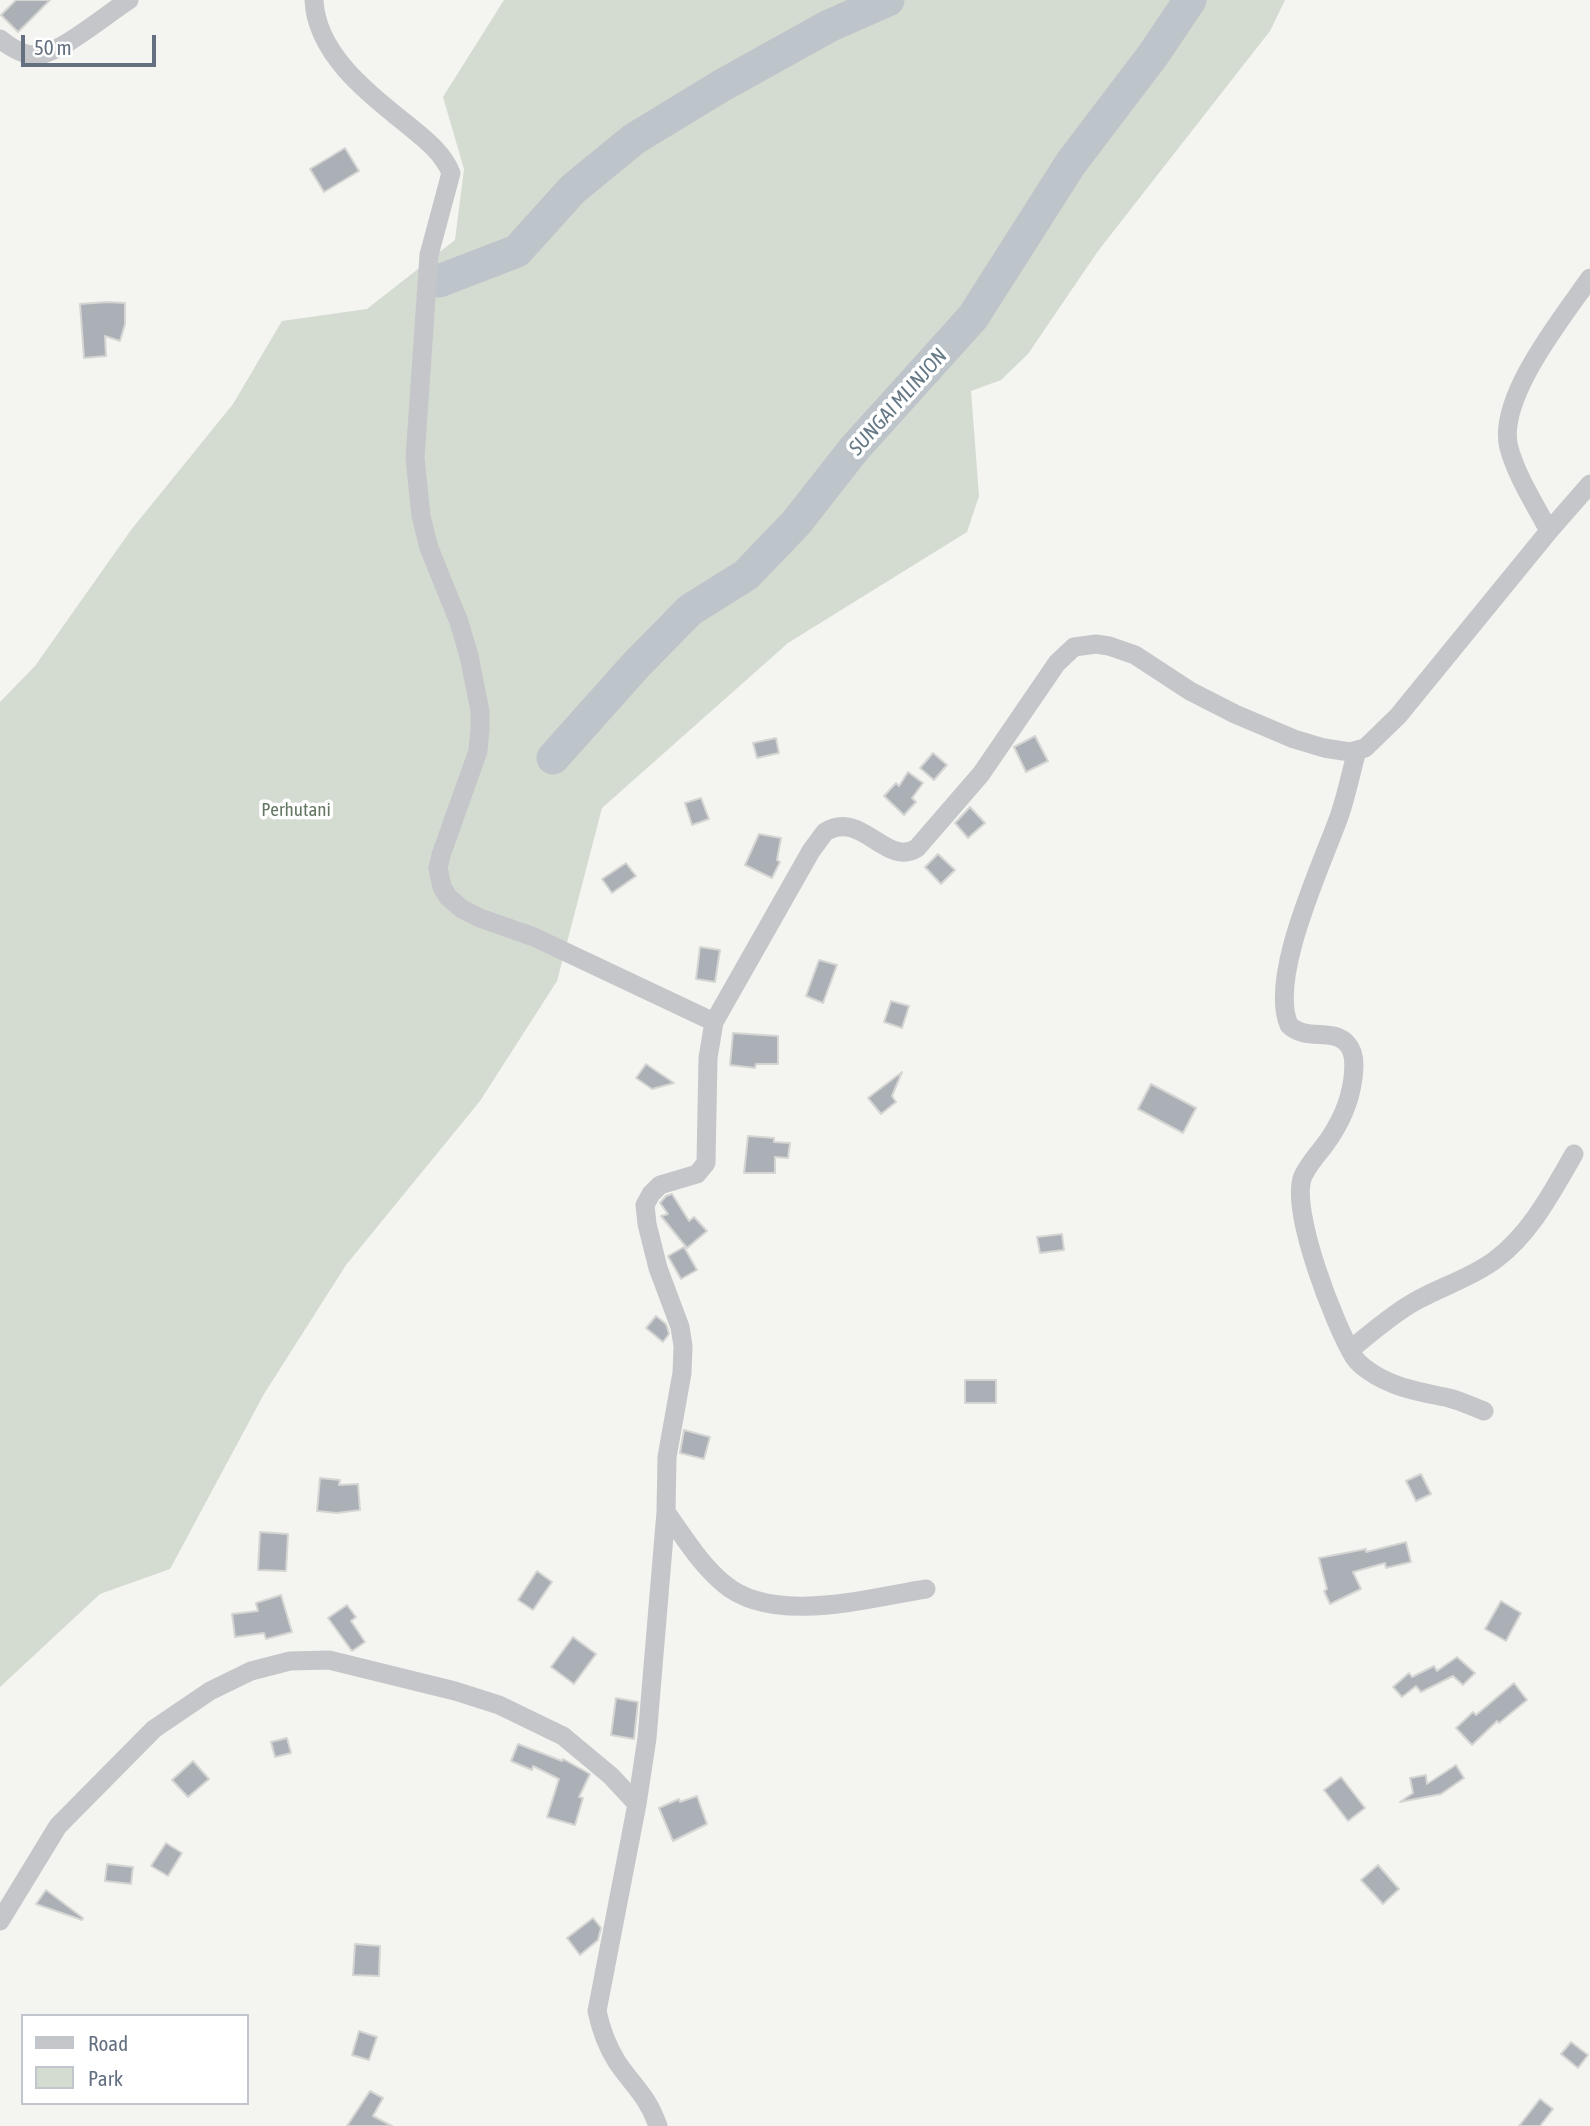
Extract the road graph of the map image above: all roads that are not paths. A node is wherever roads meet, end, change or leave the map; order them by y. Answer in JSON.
{"nodes":[{"id":1,"x":129,"y":0,"type":"edge"},
{"id":2,"x":314,"y":0,"type":"edge"},
{"id":3,"x":0,"y":39,"type":"edge"},
{"id":4,"x":1590,"y":278,"type":"edge"},
{"id":5,"x":1590,"y":484,"type":"edge"},
{"id":6,"x":1549,"y":531,"type":"junction"},
{"id":7,"x":1357,"y":751,"type":"junction"},
{"id":8,"x":714,"y":1022,"type":"junction"},
{"id":9,"x":1574,"y":1154,"type":"dead end"},
{"id":10,"x":1350,"y":1350,"type":"junction"},
{"id":11,"x":1484,"y":1411,"type":"dead end"},
{"id":12,"x":666,"y":1512,"type":"junction"},
{"id":13,"x":926,"y":1589,"type":"dead end"},
{"id":14,"x":637,"y":1804,"type":"junction"},
{"id":15,"x":0,"y":1921,"type":"edge"},
{"id":16,"x":658,"y":2126,"type":"edge"}],
"edges":[{"from":1,"to":3,"type":"street"},
{"from":2,"to":8,"type":"street"},
{"from":4,"to":6,"type":"street"},
{"from":5,"to":6,"type":"street"},
{"from":6,"to":7,"type":"street"},
{"from":7,"to":8,"type":"street"},
{"from":7,"to":10,"type":"street"},
{"from":8,"to":12,"type":"street"},
{"from":9,"to":10,"type":"street"},
{"from":10,"to":11,"type":"street"},
{"from":12,"to":13,"type":"street"},
{"from":12,"to":14,"type":"street"},
{"from":14,"to":15,"type":"street"},
{"from":14,"to":16,"type":"street"}]}
